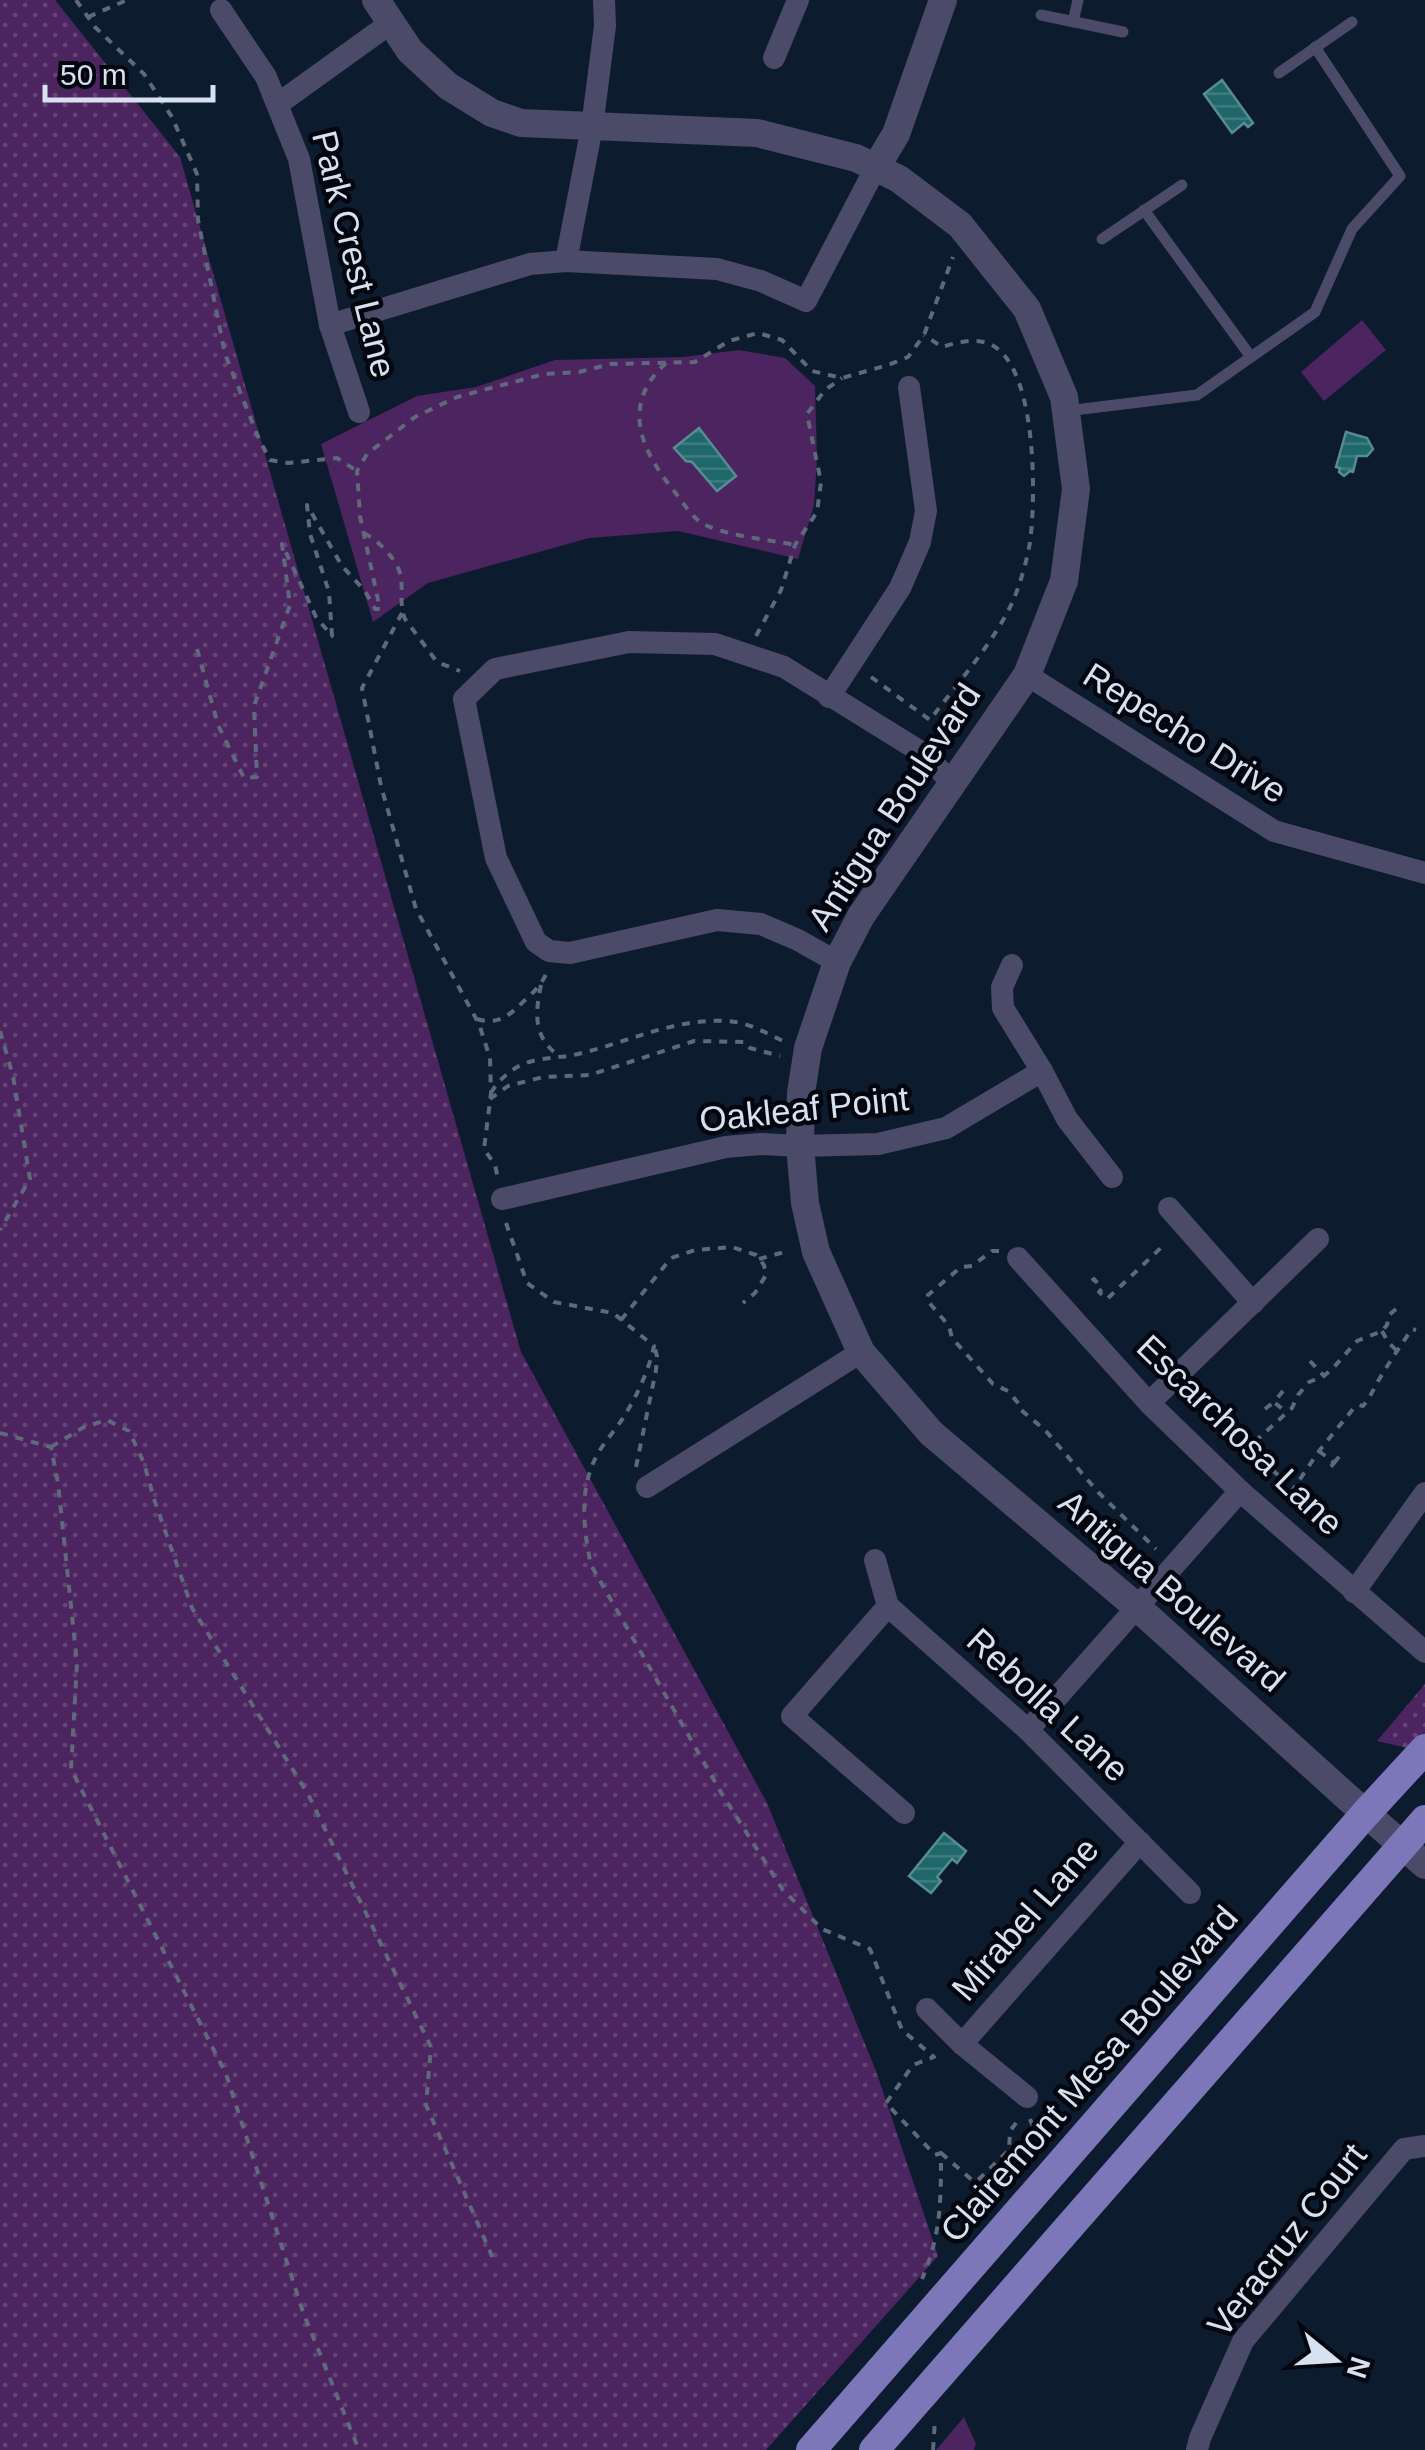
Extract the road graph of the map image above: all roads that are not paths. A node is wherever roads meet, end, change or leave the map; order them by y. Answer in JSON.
{"nodes":[{"id":1,"x":604,"y":0,"type":"edge"},
{"id":2,"x":798,"y":0,"type":"edge"},
{"id":3,"x":944,"y":0,"type":"edge"},
{"id":4,"x":1078,"y":0,"type":"edge"},
{"id":5,"x":221,"y":10,"type":"dead end"},
{"id":6,"x":384,"y":11,"type":"edge"},
{"id":7,"x":1041,"y":15,"type":"dead end"},
{"id":8,"x":1073,"y":22,"type":"junction"},
{"id":9,"x":1352,"y":22,"type":"dead end"},
{"id":10,"x":1123,"y":32,"type":"dead end"},
{"id":11,"x":1315,"y":48,"type":"junction"},
{"id":12,"x":774,"y":58,"type":"dead end"},
{"id":13,"x":1280,"y":73,"type":"dead end"},
{"id":14,"x":278,"y":104,"type":"junction"},
{"id":15,"x":592,"y":127,"type":"junction"},
{"id":16,"x":875,"y":170,"type":"junction"},
{"id":17,"x":1182,"y":185,"type":"dead end"},
{"id":18,"x":1144,"y":210,"type":"junction"},
{"id":19,"x":1102,"y":239,"type":"dead end"},
{"id":20,"x":566,"y":261,"type":"junction"},
{"id":21,"x":330,"y":325,"type":"junction"},
{"id":22,"x":1251,"y":357,"type":"junction"},
{"id":23,"x":909,"y":387,"type":"dead end"},
{"id":24,"x":1066,"y":410,"type":"junction"},
{"id":25,"x":359,"y":412,"type":"dead end"},
{"id":26,"x":1027,"y":675,"type":"junction"},
{"id":27,"x":829,"y":696,"type":"junction"},
{"id":28,"x":952,"y":782,"type":"junction"},
{"id":29,"x":1425,"y":873,"type":"edge"},
{"id":30,"x":837,"y":962,"type":"junction"},
{"id":31,"x":1012,"y":965,"type":"dead end"},
{"id":32,"x":1042,"y":1071,"type":"junction"},
{"id":33,"x":800,"y":1146,"type":"junction"},
{"id":34,"x":1112,"y":1177,"type":"dead end"},
{"id":35,"x":502,"y":1199,"type":"dead end"},
{"id":36,"x":1169,"y":1208,"type":"dead end"},
{"id":37,"x":1318,"y":1239,"type":"dead end"},
{"id":38,"x":1018,"y":1258,"type":"road end"},
{"id":39,"x":1254,"y":1304,"type":"junction"},
{"id":40,"x":861,"y":1352,"type":"junction"},
{"id":41,"x":1149,"y":1404,"type":"junction"},
{"id":42,"x":646,"y":1487,"type":"road end"},
{"id":43,"x":1240,"y":1491,"type":"junction"},
{"id":44,"x":1425,"y":1493,"type":"edge"},
{"id":45,"x":875,"y":1560,"type":"dead end"},
{"id":46,"x":1354,"y":1592,"type":"junction"},
{"id":47,"x":888,"y":1606,"type":"junction"},
{"id":48,"x":1138,"y":1608,"type":"junction"},
{"id":49,"x":1425,"y":1652,"type":"edge"},
{"id":50,"x":1028,"y":1730,"type":"junction"},
{"id":51,"x":1425,"y":1749,"type":"edge"},
{"id":52,"x":904,"y":1813,"type":"dead end"},
{"id":53,"x":1366,"y":1813,"type":"junction"},
{"id":54,"x":1425,"y":1820,"type":"edge"},
{"id":55,"x":1140,"y":1842,"type":"junction"},
{"id":56,"x":1414,"y":1855,"type":"edge"},
{"id":57,"x":1190,"y":1893,"type":"dead end"},
{"id":58,"x":927,"y":2010,"type":"dead end"},
{"id":59,"x":962,"y":2044,"type":"junction"},
{"id":60,"x":1027,"y":2097,"type":"dead end"},
{"id":61,"x":1425,"y":2146,"type":"edge"},
{"id":62,"x":811,"y":2450,"type":"edge"},
{"id":63,"x":874,"y":2450,"type":"edge"},
{"id":64,"x":1197,"y":2450,"type":"edge"}],
"edges":[{"from":1,"to":15,"type":"street"},
{"from":2,"to":12,"type":"street"},
{"from":3,"to":16,"type":"street"},
{"from":4,"to":8,"type":"lane"},
{"from":5,"to":14,"type":"street","name":"Park Crest Lane"},
{"from":6,"to":14,"type":"street"},
{"from":6,"to":15,"type":"street","name":"Antigua Boulevard"},
{"from":7,"to":8,"type":"lane"},
{"from":8,"to":10,"type":"lane"},
{"from":9,"to":11,"type":"lane"},
{"from":11,"to":13,"type":"lane"},
{"from":11,"to":22,"type":"lane"},
{"from":14,"to":21,"type":"street","name":"Park Crest Lane"},
{"from":15,"to":16,"type":"street","name":"Antigua Boulevard"},
{"from":15,"to":20,"type":"street"},
{"from":16,"to":20,"type":"street"},
{"from":16,"to":24,"type":"street","name":"Antigua Boulevard"},
{"from":17,"to":18,"type":"lane"},
{"from":18,"to":19,"type":"lane"},
{"from":18,"to":22,"type":"lane"},
{"from":20,"to":21,"type":"street"},
{"from":21,"to":25,"type":"street","name":"Park Crest Lane"},
{"from":22,"to":24,"type":"lane"},
{"from":23,"to":27,"type":"street"},
{"from":24,"to":26,"type":"street","name":"Antigua Boulevard"},
{"from":26,"to":28,"type":"street","name":"Antigua Boulevard"},
{"from":26,"to":29,"type":"street","name":"Repecho Drive"},
{"from":27,"to":28,"type":"street"},
{"from":27,"to":30,"type":"street"},
{"from":28,"to":30,"type":"street","name":"Antigua Boulevard"},
{"from":30,"to":33,"type":"street","name":"Antigua Boulevard"},
{"from":31,"to":32,"type":"street"},
{"from":32,"to":33,"type":"street","name":"Oakleaf Point"},
{"from":32,"to":34,"type":"street"},
{"from":33,"to":35,"type":"street","name":"Oakleaf Point"},
{"from":33,"to":40,"type":"street","name":"Antigua Boulevard"},
{"from":36,"to":39,"type":"street"},
{"from":37,"to":39,"type":"street"},
{"from":38,"to":41,"type":"street","name":"Escarchosa Lane"},
{"from":39,"to":41,"type":"street"},
{"from":40,"to":42,"type":"street"},
{"from":40,"to":48,"type":"street","name":"Antigua Boulevard"},
{"from":41,"to":43,"type":"street","name":"Escarchosa Lane"},
{"from":43,"to":46,"type":"street","name":"Escarchosa Lane"},
{"from":43,"to":48,"type":"street"},
{"from":44,"to":46,"type":"street"},
{"from":45,"to":47,"type":"street"},
{"from":46,"to":49,"type":"street","name":"Escarchosa Lane"},
{"from":47,"to":50,"type":"street","name":"Rebolla Lane"},
{"from":47,"to":52,"type":"street"},
{"from":48,"to":50,"type":"street"},
{"from":48,"to":53,"type":"street","name":"Antigua Boulevard"},
{"from":50,"to":55,"type":"street","name":"Rebolla Lane"},
{"from":51,"to":53,"type":"main road","name":"Clairemont Mesa Boulevard"},
{"from":53,"to":56,"type":"street","name":"Antigua Boulevard"},
{"from":53,"to":62,"type":"main road","name":"Clairemont Mesa Boulevard"},
{"from":54,"to":56,"type":"main road"},
{"from":55,"to":57,"type":"street","name":"Rebolla Lane"},
{"from":55,"to":59,"type":"street","name":"Mirabel Lane"},
{"from":56,"to":63,"type":"main road"},
{"from":58,"to":59,"type":"street","name":"Mirabel Lane"},
{"from":59,"to":60,"type":"street","name":"Mirabel Lane"},
{"from":61,"to":64,"type":"street","name":"Veracruz Court"}]}
